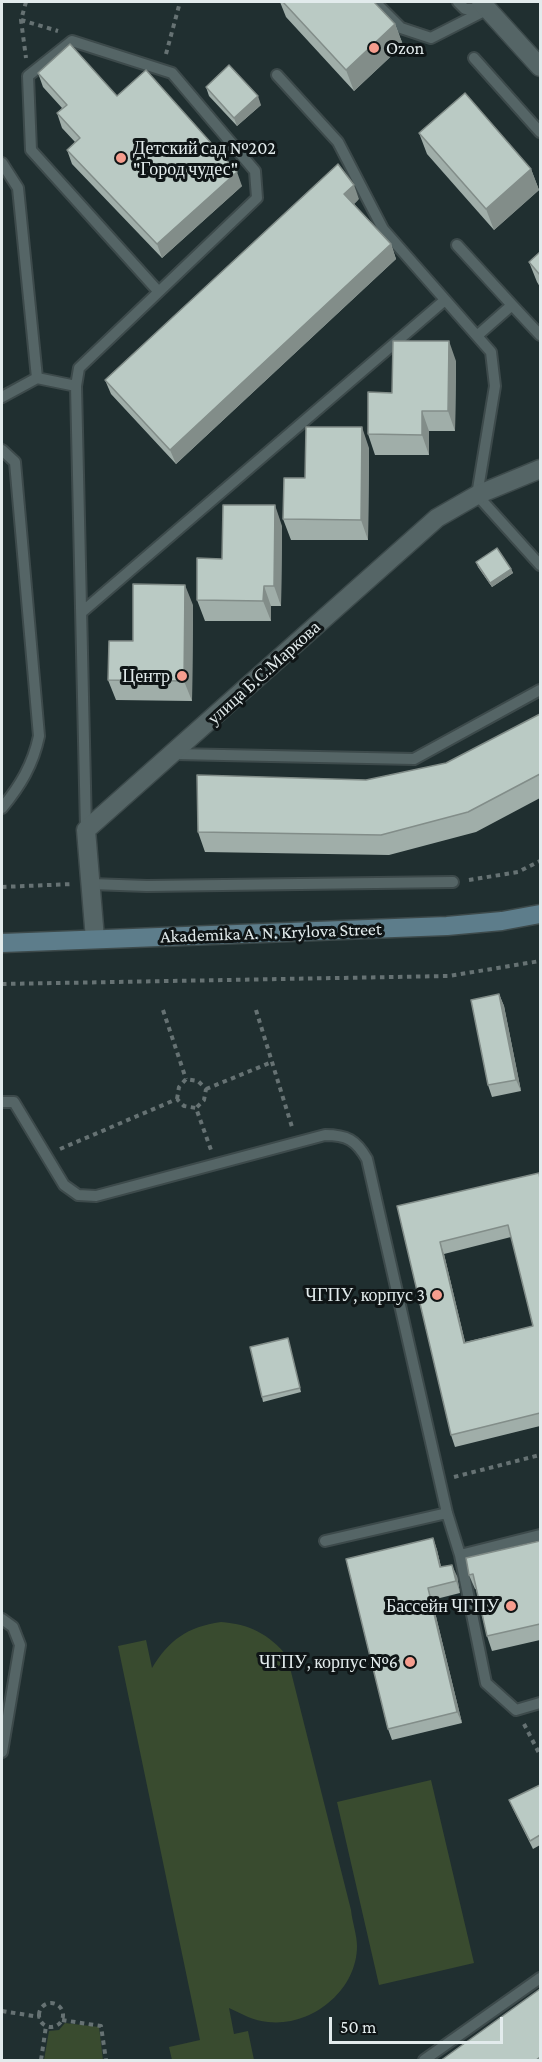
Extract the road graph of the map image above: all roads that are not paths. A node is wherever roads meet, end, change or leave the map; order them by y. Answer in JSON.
{"nodes":[{"id":1,"x":375,"y":2,"type":"edge"},
{"id":2,"x":458,"y":2,"type":"edge"},
{"id":3,"x":485,"y":5,"type":"edge"},
{"id":4,"x":474,"y":58,"type":"dead end"},
{"id":5,"x":540,"y":67,"type":"edge"},
{"id":6,"x":277,"y":75,"type":"dead end"},
{"id":7,"x":540,"y":132,"type":"edge"},
{"id":8,"x":2,"y":163,"type":"edge"},
{"id":9,"x":457,"y":245,"type":"dead end"},
{"id":10,"x":158,"y":291,"type":"junction"},
{"id":11,"x":445,"y":300,"type":"junction"},
{"id":12,"x":512,"y":305,"type":"junction"},
{"id":13,"x":478,"y":335,"type":"junction"},
{"id":14,"x":540,"y":335,"type":"edge"},
{"id":15,"x":37,"y":378,"type":"junction"},
{"id":16,"x":76,"y":386,"type":"junction"},
{"id":17,"x":2,"y":397,"type":"edge"},
{"id":18,"x":2,"y":450,"type":"edge"},
{"id":19,"x":540,"y":469,"type":"edge"},
{"id":20,"x":477,"y":495,"type":"junction"},
{"id":21,"x":540,"y":565,"type":"edge"},
{"id":22,"x":82,"y":612,"type":"junction"},
{"id":23,"x":540,"y":690,"type":"edge"},
{"id":24,"x":175,"y":754,"type":"junction"},
{"id":25,"x":2,"y":808,"type":"edge"},
{"id":26,"x":86,"y":830,"type":"junction"},
{"id":27,"x":453,"y":882,"type":"road end"},
{"id":28,"x":84,"y":884,"type":"junction"},
{"id":29,"x":540,"y":914,"type":"edge"},
{"id":30,"x":95,"y":939,"type":"junction"},
{"id":31,"x":2,"y":943,"type":"edge"},
{"id":32,"x":2,"y":1102,"type":"edge"},
{"id":33,"x":447,"y":1514,"type":"junction"},
{"id":34,"x":540,"y":1535,"type":"edge"},
{"id":35,"x":325,"y":1541,"type":"dead end"},
{"id":36,"x":460,"y":1556,"type":"junction"},
{"id":37,"x":2,"y":1619,"type":"edge"},
{"id":38,"x":540,"y":1703,"type":"edge"},
{"id":39,"x":2,"y":1752,"type":"edge"},
{"id":40,"x":540,"y":1978,"type":"edge"},
{"id":41,"x":424,"y":2061,"type":"edge"}],
"edges":[{"from":1,"to":3,"type":"lane"},
{"from":2,"to":3,"type":"lane"},
{"from":3,"to":5,"type":"street"},
{"from":4,"to":7,"type":"lane"},
{"from":6,"to":11,"type":"lane"},
{"from":8,"to":15,"type":"lane"},
{"from":9,"to":12,"type":"lane"},
{"from":10,"to":10,"type":"lane"},
{"from":10,"to":16,"type":"lane"},
{"from":11,"to":13,"type":"lane"},
{"from":11,"to":22,"type":"lane"},
{"from":12,"to":13,"type":"lane"},
{"from":12,"to":14,"type":"lane"},
{"from":13,"to":20,"type":"lane"},
{"from":15,"to":16,"type":"lane"},
{"from":15,"to":17,"type":"lane"},
{"from":16,"to":22,"type":"lane"},
{"from":18,"to":25,"type":"lane"},
{"from":19,"to":20,"type":"street","name":"улица Б.С.Маркова"},
{"from":20,"to":21,"type":"lane"},
{"from":20,"to":24,"type":"street","name":"улица Б.С.Маркова"},
{"from":22,"to":26,"type":"lane"},
{"from":23,"to":24,"type":"lane"},
{"from":24,"to":26,"type":"street","name":"улица Б.С.Маркова"},
{"from":26,"to":28,"type":"street"},
{"from":27,"to":28,"type":"lane"},
{"from":28,"to":30,"type":"street"},
{"from":29,"to":30,"type":"main road","name":"Akademika A. N. Krylova Street"},
{"from":30,"to":31,"type":"main road","name":"Akademika A. N. Krylova Street"},
{"from":32,"to":33,"type":"lane"},
{"from":33,"to":35,"type":"lane"},
{"from":33,"to":36,"type":"lane"},
{"from":34,"to":36,"type":"lane"},
{"from":36,"to":38,"type":"lane"},
{"from":37,"to":39,"type":"lane"},
{"from":40,"to":41,"type":"lane"}]}
